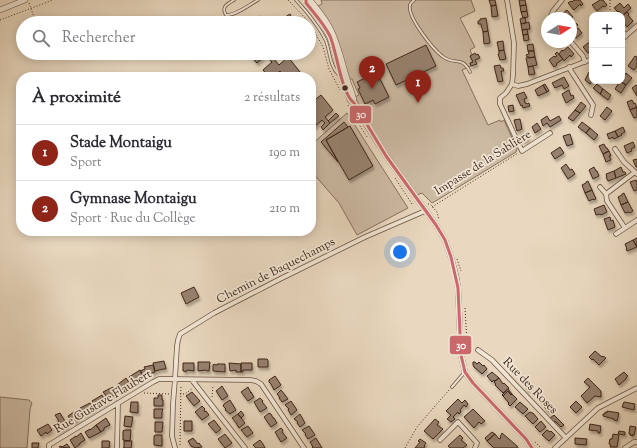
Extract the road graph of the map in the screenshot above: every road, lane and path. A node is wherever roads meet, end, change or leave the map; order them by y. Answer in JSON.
{"nodes":[{"id":1,"x":25,"y":0,"type":"edge"},
{"id":2,"x":29,"y":0,"type":"edge"},
{"id":3,"x":53,"y":0,"type":"edge"},
{"id":4,"x":234,"y":0,"type":"edge"},
{"id":5,"x":258,"y":0,"type":"edge"},
{"id":6,"x":288,"y":0,"type":"edge"},
{"id":7,"x":296,"y":0,"type":"edge"},
{"id":8,"x":307,"y":0,"type":"edge"},
{"id":9,"x":414,"y":0,"type":"edge"},
{"id":10,"x":506,"y":0,"type":"edge"},
{"id":11,"x":562,"y":0,"type":"edge"},
{"id":12,"x":610,"y":0,"type":"edge"},
{"id":13,"x":30,"y":8,"type":"junction"},
{"id":14,"x":0,"y":10,"type":"edge"},
{"id":15,"x":553,"y":12,"type":"edge"},
{"id":16,"x":610,"y":12,"type":"edge"},
{"id":17,"x":33,"y":16,"type":"edge"},
{"id":18,"x":303,"y":16,"type":"edge"},
{"id":19,"x":310,"y":16,"type":"edge"},
{"id":20,"x":0,"y":20,"type":"edge"},
{"id":21,"x":316,"y":25,"type":"edge"},
{"id":22,"x":637,"y":26,"type":"edge"},
{"id":23,"x":626,"y":36,"type":"edge"},
{"id":24,"x":576,"y":48,"type":"edge"},
{"id":25,"x":589,"y":60,"type":"edge"},
{"id":26,"x":585,"y":62,"type":"junction"},
{"id":27,"x":569,"y":67,"type":"junction"},
{"id":28,"x":470,"y":72,"type":"dead end"},
{"id":29,"x":341,"y":75,"type":"junction"},
{"id":30,"x":512,"y":84,"type":"junction"},
{"id":31,"x":354,"y":103,"type":"junction"},
{"id":32,"x":591,"y":115,"type":"dead end"},
{"id":33,"x":550,"y":133,"type":"dead end"},
{"id":34,"x":615,"y":149,"type":"dead end"},
{"id":35,"x":522,"y":151,"type":"junction"},
{"id":36,"x":636,"y":173,"type":"edge"},
{"id":37,"x":600,"y":187,"type":"dead end"},
{"id":38,"x":606,"y":194,"type":"junction"},
{"id":39,"x":427,"y":204,"type":"dead end"},
{"id":40,"x":432,"y":206,"type":"junction"},
{"id":41,"x":425,"y":211,"type":"junction"},
{"id":42,"x":637,"y":220,"type":"edge"},
{"id":43,"x":440,"y":222,"type":"dead end"},
{"id":44,"x":624,"y":228,"type":"junction"},
{"id":45,"x":616,"y":234,"type":"dead end"},
{"id":46,"x":457,"y":259,"type":"dead end"},
{"id":47,"x":462,"y":276,"type":"dead end"},
{"id":48,"x":464,"y":304,"type":"dead end"},
{"id":49,"x":466,"y":348,"type":"dead end"},
{"id":50,"x":478,"y":350,"type":"dead end"},
{"id":51,"x":465,"y":372,"type":"junction"},
{"id":52,"x":175,"y":379,"type":"junction"},
{"id":53,"x":181,"y":379,"type":"junction"},
{"id":54,"x":192,"y":380,"type":"junction"},
{"id":55,"x":213,"y":380,"type":"junction"},
{"id":56,"x":197,"y":386,"type":"junction"},
{"id":57,"x":452,"y":387,"type":"joint"},
{"id":58,"x":637,"y":388,"type":"edge"},
{"id":59,"x":138,"y":390,"type":"junction"},
{"id":60,"x":174,"y":394,"type":"junction"},
{"id":61,"x":180,"y":394,"type":"junction"},
{"id":62,"x":118,"y":403,"type":"junction"},
{"id":63,"x":210,"y":403,"type":"junction"},
{"id":64,"x":566,"y":438,"type":"junction"},
{"id":65,"x":532,"y":439,"type":"dead end"},
{"id":66,"x":440,"y":440,"type":"dead end"},
{"id":67,"x":637,"y":442,"type":"edge"},
{"id":68,"x":49,"y":448,"type":"edge"},
{"id":69,"x":117,"y":448,"type":"edge"},
{"id":70,"x":175,"y":448,"type":"edge"},
{"id":71,"x":180,"y":448,"type":"edge"},
{"id":72,"x":245,"y":448,"type":"edge"},
{"id":73,"x":304,"y":448,"type":"edge"},
{"id":74,"x":405,"y":448,"type":"edge"},
{"id":75,"x":475,"y":448,"type":"edge"},
{"id":76,"x":532,"y":448,"type":"edge"},
{"id":77,"x":541,"y":448,"type":"edge"},
{"id":78,"x":555,"y":448,"type":"edge"},
{"id":79,"x":625,"y":448,"type":"edge"}],
"edges":[{"from":1,"to":14,"type":"street"},
{"from":2,"to":13,"type":"path"},
{"from":3,"to":13,"type":"path"},
{"from":4,"to":5,"type":"lane"},
{"from":6,"to":18,"type":"path"},
{"from":7,"to":19,"type":"lane"},
{"from":8,"to":29,"type":"street"},
{"from":8,"to":31,"type":"street"},
{"from":9,"to":28,"type":"lane"},
{"from":10,"to":30,"type":"street"},
{"from":11,"to":15,"type":"street"},
{"from":12,"to":16,"type":"path"},
{"from":13,"to":17,"type":"path"},
{"from":13,"to":20,"type":"path"},
{"from":21,"to":29,"type":"lane"},
{"from":22,"to":23,"type":"street"},
{"from":24,"to":26,"type":"street"},
{"from":25,"to":26,"type":"street"},
{"from":26,"to":27,"type":"street"},
{"from":27,"to":30,"type":"street"},
{"from":27,"to":32,"type":"street"},
{"from":29,"to":31,"type":"street"},
{"from":30,"to":35,"type":"street"},
{"from":31,"to":41,"type":"street"},
{"from":33,"to":35,"type":"street","name":"Impasse de la Sablière"},
{"from":34,"to":36,"type":"street"},
{"from":35,"to":40,"type":"path","name":"Impasse de la Sablière"},
{"from":36,"to":38,"type":"street"},
{"from":37,"to":38,"type":"street"},
{"from":38,"to":44,"type":"street"},
{"from":39,"to":40,"type":"path"},
{"from":40,"to":41,"type":"path","name":"Impasse de la Sablière"},
{"from":40,"to":43,"type":"path"},
{"from":41,"to":51,"type":"street"},
{"from":41,"to":52,"type":"street","name":"Chemin de Baquechamps"},
{"from":42,"to":44,"type":"street"},
{"from":44,"to":45,"type":"street"},
{"from":46,"to":47,"type":"path"},
{"from":48,"to":49,"type":"path"},
{"from":50,"to":64,"type":"street","name":"Rue des Roses"},
{"from":51,"to":57,"type":"lane"},
{"from":51,"to":76,"type":"street"},
{"from":52,"to":53,"type":"street","name":"Rue Gustave Flaubert"},
{"from":52,"to":59,"type":"street","name":"Rue Gustave Flaubert"},
{"from":52,"to":60,"type":"street"},
{"from":53,"to":54,"type":"street","name":"Rue Gustave Flaubert"},
{"from":53,"to":61,"type":"path"},
{"from":54,"to":55,"type":"street","name":"Rue Gustave Flaubert"},
{"from":54,"to":56,"type":"street"},
{"from":55,"to":63,"type":"path"},
{"from":55,"to":73,"type":"street","name":"Rue Gustave Flaubert"},
{"from":56,"to":61,"type":"path"},
{"from":56,"to":63,"type":"street"},
{"from":57,"to":74,"type":"path"},
{"from":58,"to":64,"type":"street"},
{"from":59,"to":60,"type":"path"},
{"from":59,"to":62,"type":"street","name":"Rue Gustave Flaubert"},
{"from":60,"to":70,"type":"street"},
{"from":61,"to":71,"type":"path"},
{"from":62,"to":68,"type":"street","name":"Rue Gustave Flaubert"},
{"from":62,"to":69,"type":"street"},
{"from":63,"to":72,"type":"street"},
{"from":64,"to":78,"type":"street"},
{"from":65,"to":77,"type":"path"},
{"from":66,"to":75,"type":"street"},
{"from":67,"to":79,"type":"street"}]}
